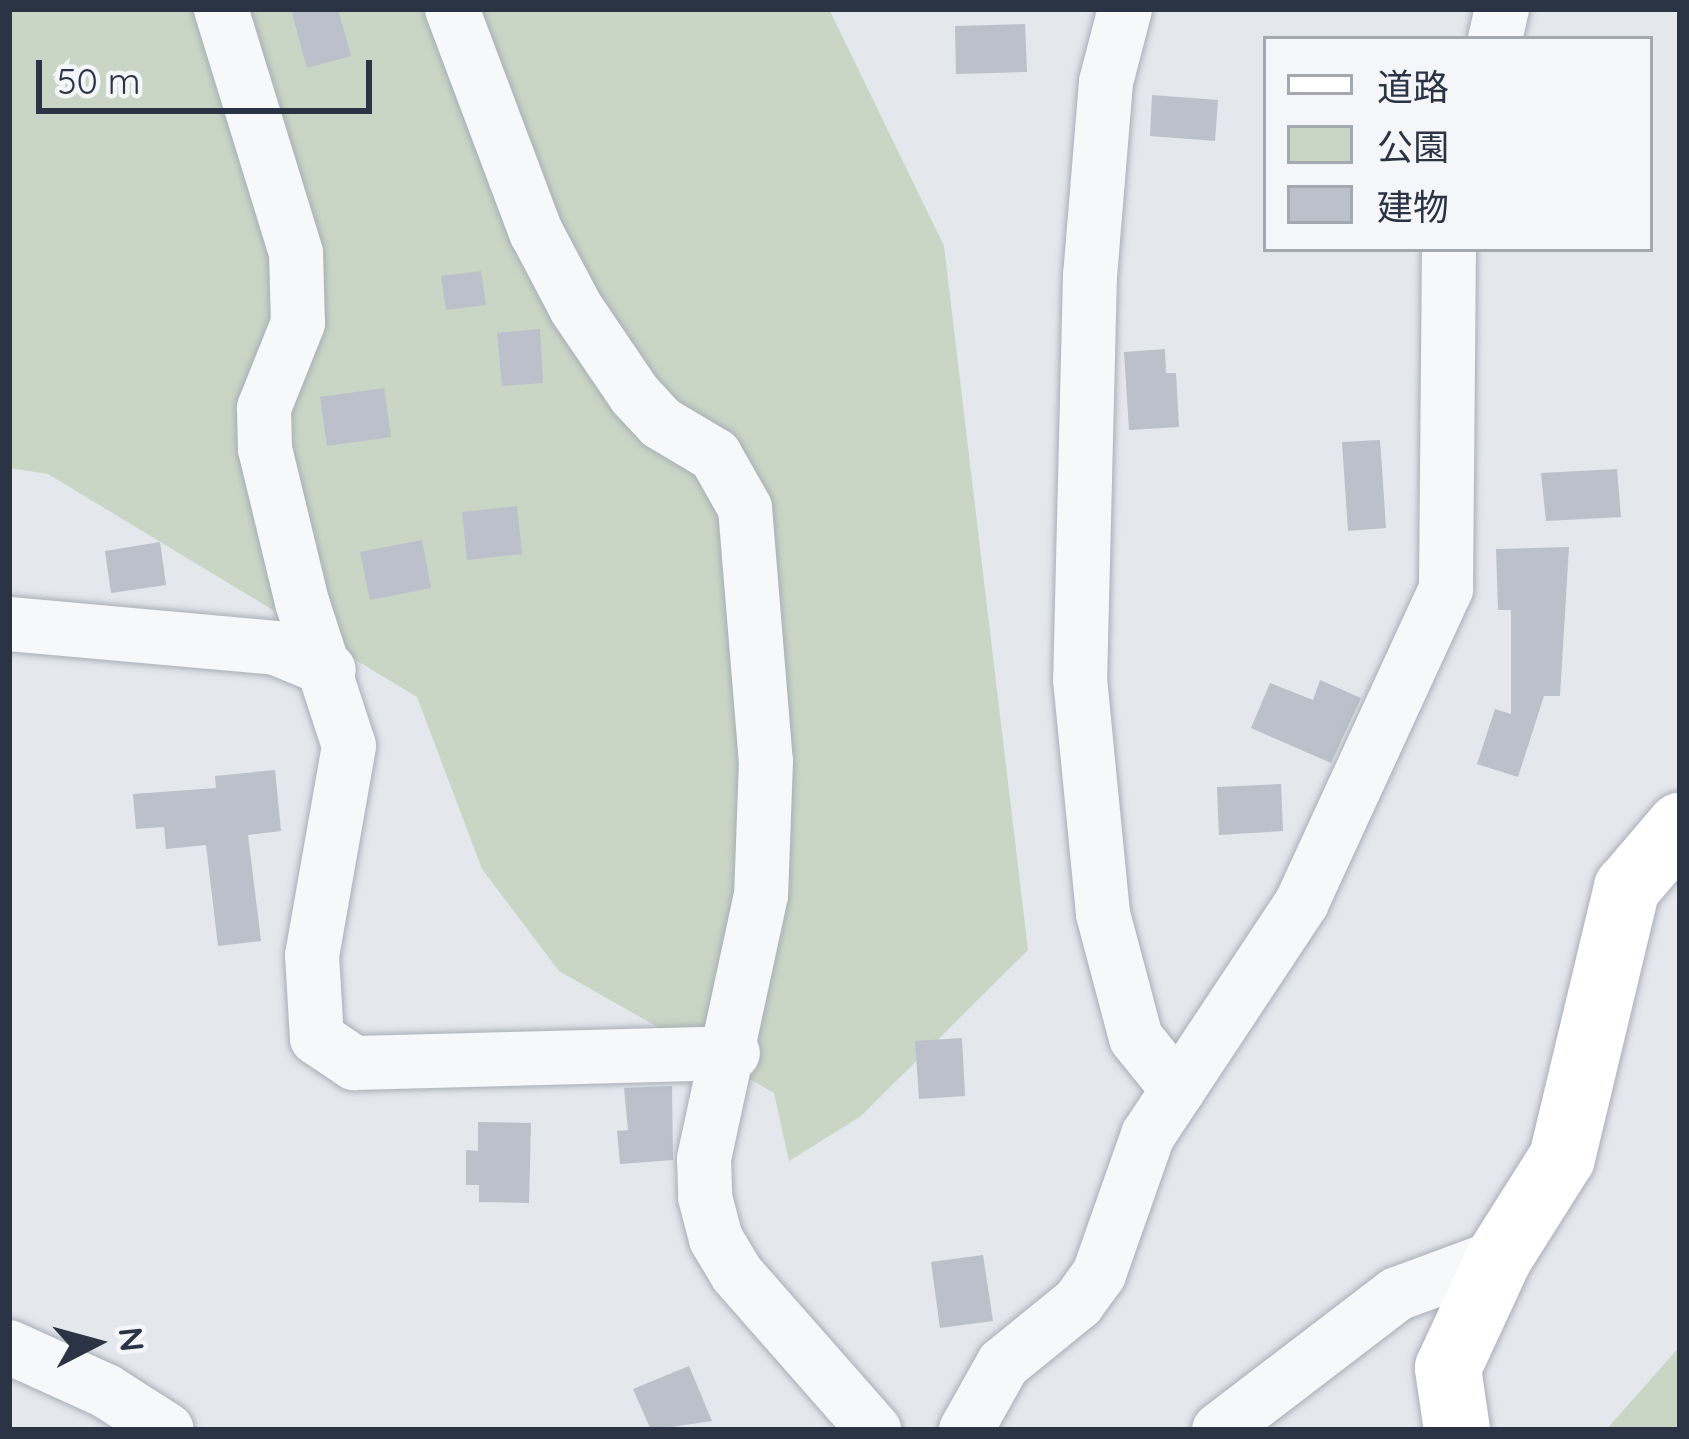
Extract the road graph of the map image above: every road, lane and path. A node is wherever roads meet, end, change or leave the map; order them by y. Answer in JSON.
{"nodes":[{"id":1,"x":220,"y":9,"type":"edge"},
{"id":2,"x":452,"y":9,"type":"edge"},
{"id":3,"x":1125,"y":9,"type":"edge"},
{"id":4,"x":1449,"y":252,"type":"edge"},
{"id":5,"x":9,"y":624,"type":"edge"},
{"id":6,"x":329,"y":670,"type":"junction"},
{"id":7,"x":1680,"y":826,"type":"edge"},
{"id":8,"x":733,"y":1053,"type":"junction"},
{"id":9,"x":1178,"y":1090,"type":"junction"},
{"id":10,"x":1500,"y":1256,"type":"junction"},
{"id":11,"x":9,"y":1347,"type":"edge"},
{"id":12,"x":167,"y":1430,"type":"edge"},
{"id":13,"x":874,"y":1430,"type":"edge"},
{"id":14,"x":966,"y":1430,"type":"edge"},
{"id":15,"x":1219,"y":1430,"type":"edge"},
{"id":16,"x":1457,"y":1430,"type":"edge"}],
"edges":[{"from":1,"to":6,"type":"street"},
{"from":2,"to":8,"type":"street"},
{"from":3,"to":9,"type":"street"},
{"from":4,"to":9,"type":"street"},
{"from":5,"to":6,"type":"street"},
{"from":6,"to":8,"type":"street"},
{"from":7,"to":10,"type":"street"},
{"from":8,"to":13,"type":"street"},
{"from":9,"to":14,"type":"street"},
{"from":10,"to":15,"type":"street"},
{"from":10,"to":16,"type":"street"},
{"from":11,"to":12,"type":"street"}]}
